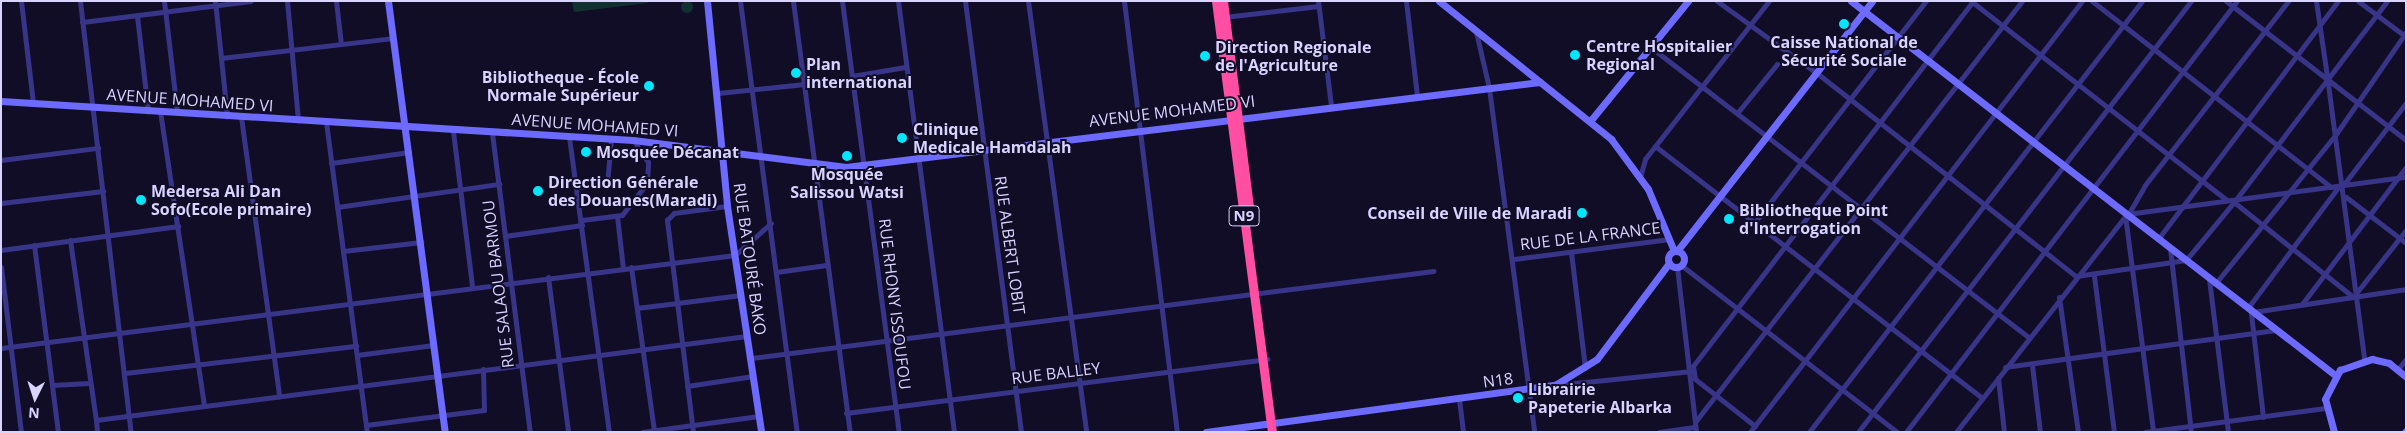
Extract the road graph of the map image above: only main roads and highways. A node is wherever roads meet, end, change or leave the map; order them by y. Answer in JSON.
{"nodes":[{"id":1,"x":1216,"y":1,"type":"edge"},
{"id":2,"x":1223,"y":1,"type":"edge"},
{"id":3,"x":1221,"y":17,"type":"junction"},
{"id":4,"x":1275,"y":428,"type":"edge"}],
"edges":[{"from":1,"to":3,"type":"highway","number":"N9"},
{"from":2,"to":3,"type":"highway","number":"N9"},
{"from":3,"to":4,"type":"highway","number":"N9"}]}
